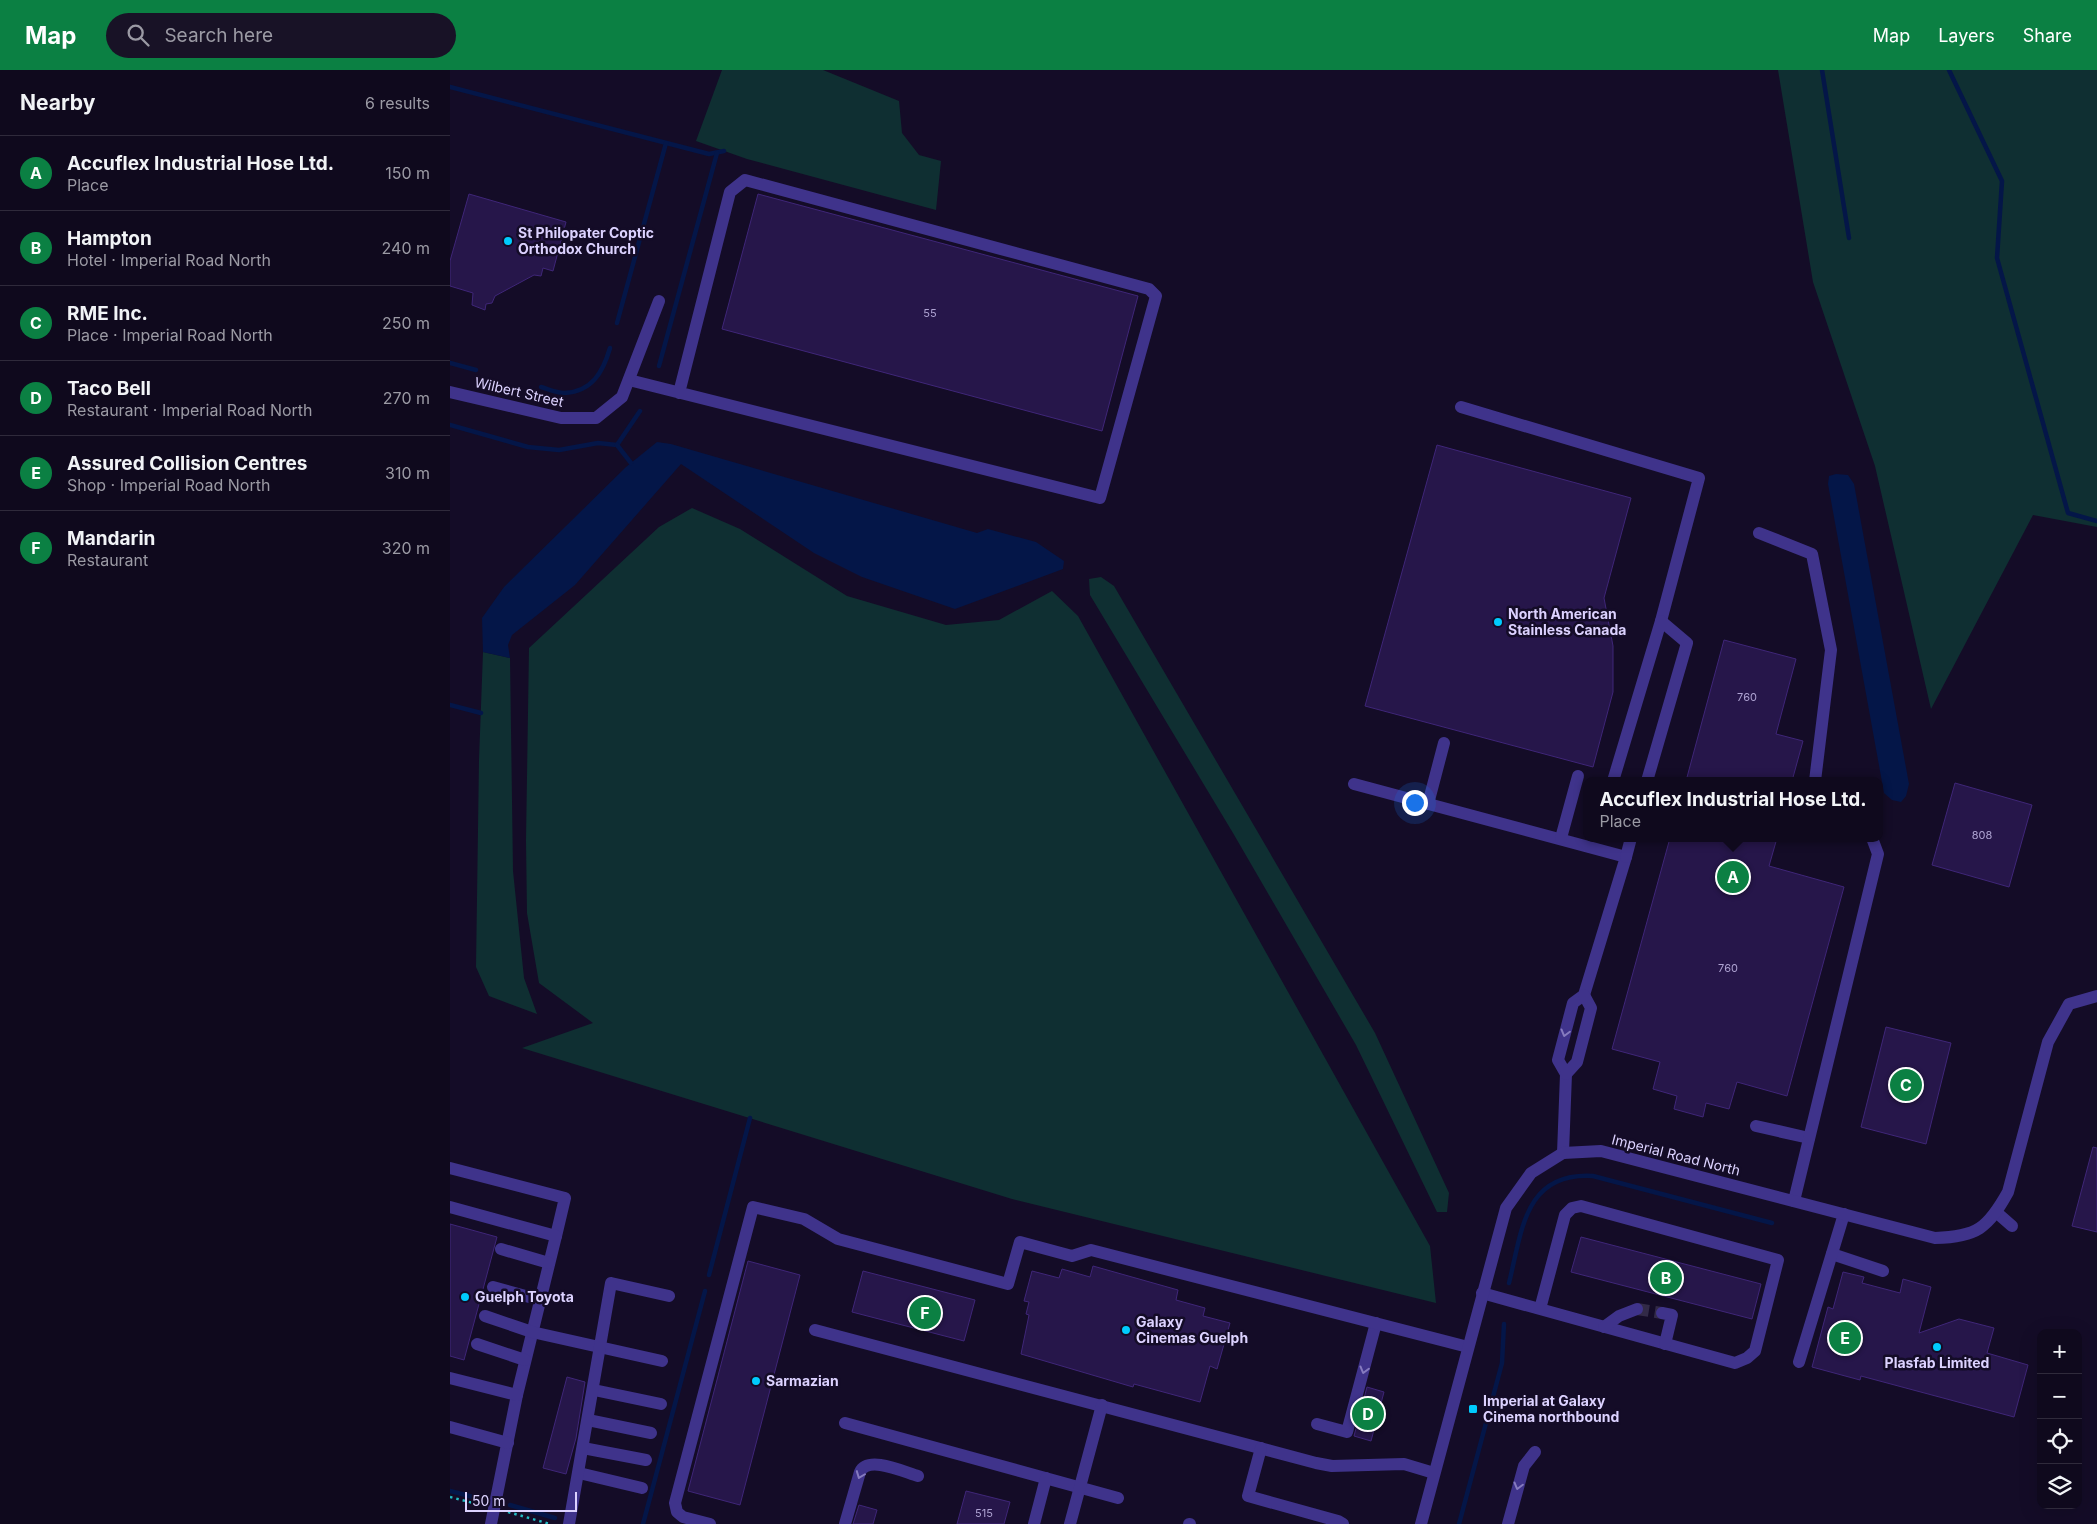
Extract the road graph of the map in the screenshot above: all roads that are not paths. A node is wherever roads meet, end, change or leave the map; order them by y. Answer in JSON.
{"nodes":[{"id":1,"x":659,"y":301,"type":"dead end"},
{"id":2,"x":629,"y":380,"type":"junction"},
{"id":3,"x":450,"y":392,"type":"edge"},
{"id":4,"x":679,"y":393,"type":"junction"},
{"id":5,"x":1461,"y":407,"type":"dead end"},
{"id":6,"x":1759,"y":533,"type":"dead end"},
{"id":7,"x":1661,"y":621,"type":"junction"},
{"id":8,"x":1444,"y":743,"type":"dead end"},
{"id":9,"x":1578,"y":776,"type":"dead end"},
{"id":10,"x":1614,"y":777,"type":"edge"},
{"id":11,"x":1648,"y":777,"type":"edge"},
{"id":12,"x":1815,"y":777,"type":"edge"},
{"id":13,"x":1354,"y":784,"type":"dead end"},
{"id":14,"x":1428,"y":804,"type":"junction"},
{"id":15,"x":1561,"y":838,"type":"junction"},
{"id":16,"x":1583,"y":841,"type":"edge"},
{"id":17,"x":1630,"y":842,"type":"edge"},
{"id":18,"x":1874,"y":842,"type":"edge"},
{"id":19,"x":1595,"y":843,"type":"edge"},
{"id":20,"x":1626,"y":857,"type":"junction"},
{"id":21,"x":1584,"y":995,"type":"junction"},
{"id":22,"x":2097,"y":996,"type":"edge"},
{"id":23,"x":1566,"y":1074,"type":"junction"},
{"id":24,"x":1756,"y":1126,"type":"dead end"},
{"id":25,"x":1809,"y":1138,"type":"junction"},
{"id":26,"x":1563,"y":1153,"type":"junction"},
{"id":27,"x":450,"y":1168,"type":"edge"},
{"id":28,"x":1794,"y":1201,"type":"junction"},
{"id":29,"x":450,"y":1206,"type":"edge"},
{"id":30,"x":1996,"y":1212,"type":"junction"},
{"id":31,"x":1844,"y":1214,"type":"junction"},
{"id":32,"x":2012,"y":1226,"type":"dead end"},
{"id":33,"x":556,"y":1236,"type":"junction"},
{"id":34,"x":501,"y":1249,"type":"dead end"},
{"id":35,"x":1832,"y":1254,"type":"junction"},
{"id":36,"x":549,"y":1262,"type":"junction"},
{"id":37,"x":1883,"y":1271,"type":"dead end"},
{"id":38,"x":493,"y":1287,"type":"dead end"},
{"id":39,"x":1482,"y":1293,"type":"junction"},
{"id":40,"x":668,"y":1296,"type":"dead end"},
{"id":41,"x":540,"y":1300,"type":"junction"},
{"id":42,"x":1540,"y":1309,"type":"junction"},
{"id":43,"x":1637,"y":1309,"type":"tunnel mouth"},
{"id":44,"x":1662,"y":1313,"type":"dead end"},
{"id":45,"x":485,"y":1316,"type":"dead end"},
{"id":46,"x":1376,"y":1323,"type":"junction"},
{"id":47,"x":1604,"y":1327,"type":"junction"},
{"id":48,"x":815,"y":1330,"type":"dead end"},
{"id":49,"x":532,"y":1332,"type":"junction"},
{"id":50,"x":477,"y":1344,"type":"dead end"},
{"id":51,"x":1665,"y":1344,"type":"junction"},
{"id":52,"x":600,"y":1347,"type":"junction"},
{"id":53,"x":1468,"y":1347,"type":"junction"},
{"id":54,"x":525,"y":1360,"type":"junction"},
{"id":55,"x":662,"y":1361,"type":"dead end"},
{"id":56,"x":1800,"y":1362,"type":"dead end"},
{"id":57,"x":450,"y":1378,"type":"edge"},
{"id":58,"x":594,"y":1390,"type":"junction"},
{"id":59,"x":517,"y":1395,"type":"junction"},
{"id":60,"x":661,"y":1404,"type":"dead end"},
{"id":61,"x":1102,"y":1405,"type":"junction"},
{"id":62,"x":588,"y":1420,"type":"junction"},
{"id":63,"x":845,"y":1423,"type":"dead end"},
{"id":64,"x":1317,"y":1424,"type":"dead end"},
{"id":65,"x":450,"y":1428,"type":"edge"},
{"id":66,"x":651,"y":1433,"type":"dead end"},
{"id":67,"x":508,"y":1443,"type":"junction"},
{"id":68,"x":583,"y":1448,"type":"junction"},
{"id":69,"x":1261,"y":1448,"type":"junction"},
{"id":70,"x":1535,"y":1452,"type":"dead end"},
{"id":71,"x":646,"y":1460,"type":"dead end"},
{"id":72,"x":578,"y":1473,"type":"junction"},
{"id":73,"x":1434,"y":1473,"type":"junction"},
{"id":74,"x":918,"y":1476,"type":"dead end"},
{"id":75,"x":1046,"y":1478,"type":"junction"},
{"id":76,"x":642,"y":1488,"type":"dead end"},
{"id":77,"x":1080,"y":1488,"type":"junction"},
{"id":78,"x":1118,"y":1498,"type":"dead end"},
{"id":79,"x":682,"y":1520,"type":"edge"},
{"id":80,"x":491,"y":1524,"type":"edge"},
{"id":81,"x":569,"y":1524,"type":"edge"},
{"id":82,"x":710,"y":1524,"type":"edge"},
{"id":83,"x":846,"y":1524,"type":"edge"},
{"id":84,"x":1034,"y":1524,"type":"edge"},
{"id":85,"x":1070,"y":1524,"type":"edge"},
{"id":86,"x":1343,"y":1524,"type":"edge"},
{"id":87,"x":1421,"y":1524,"type":"edge"},
{"id":88,"x":1508,"y":1524,"type":"edge"}],
"edges":[{"from":1,"to":2,"type":"street","name":"Wilbert Street"},
{"from":2,"to":3,"type":"street","name":"Wilbert Street"},
{"from":2,"to":4,"type":"street"},
{"from":4,"to":4,"type":"street"},
{"from":5,"to":7,"type":"street"},
{"from":6,"to":12,"type":"street"},
{"from":7,"to":10,"type":"street"},
{"from":7,"to":11,"type":"street"},
{"from":8,"to":14,"type":"street"},
{"from":9,"to":15,"type":"street"},
{"from":13,"to":14,"type":"street"},
{"from":14,"to":15,"type":"street"},
{"from":15,"to":16,"type":"street"},
{"from":17,"to":20,"type":"street"},
{"from":18,"to":25,"type":"street"},
{"from":19,"to":20,"type":"street"},
{"from":20,"to":21,"type":"street"},
{"from":21,"to":23,"type":"street"},
{"from":21,"to":23,"type":"street","one_way":true},
{"from":22,"to":30,"type":"street","name":"Imperial Road North"},
{"from":23,"to":26,"type":"street"},
{"from":24,"to":25,"type":"street"},
{"from":25,"to":28,"type":"street"},
{"from":26,"to":28,"type":"street","name":"Imperial Road North"},
{"from":26,"to":39,"type":"street"},
{"from":27,"to":33,"type":"street"},
{"from":28,"to":31,"type":"street","name":"Imperial Road North"},
{"from":29,"to":33,"type":"street"},
{"from":30,"to":31,"type":"street","name":"Imperial Road North"},
{"from":30,"to":32,"type":"street"},
{"from":31,"to":35,"type":"street"},
{"from":33,"to":36,"type":"street"},
{"from":34,"to":36,"type":"street"},
{"from":35,"to":37,"type":"street"},
{"from":35,"to":56,"type":"street"},
{"from":36,"to":41,"type":"street"},
{"from":38,"to":41,"type":"street"},
{"from":39,"to":42,"type":"street"},
{"from":39,"to":53,"type":"street"},
{"from":40,"to":52,"type":"street"},
{"from":41,"to":49,"type":"street"},
{"from":42,"to":47,"type":"street"},
{"from":42,"to":51,"type":"street"},
{"from":43,"to":47,"type":"street"},
{"from":44,"to":51,"type":"street"},
{"from":45,"to":49,"type":"street"},
{"from":46,"to":53,"type":"street"},
{"from":46,"to":64,"type":"street","one_way":true},
{"from":46,"to":79,"type":"street"},
{"from":47,"to":51,"type":"street"},
{"from":48,"to":61,"type":"street"},
{"from":49,"to":52,"type":"street"},
{"from":49,"to":54,"type":"street"},
{"from":50,"to":54,"type":"street"},
{"from":52,"to":55,"type":"street"},
{"from":52,"to":58,"type":"street"},
{"from":53,"to":73,"type":"street"},
{"from":54,"to":59,"type":"street"},
{"from":57,"to":59,"type":"street"},
{"from":58,"to":60,"type":"street"},
{"from":58,"to":62,"type":"street"},
{"from":59,"to":67,"type":"street"},
{"from":61,"to":69,"type":"street"},
{"from":61,"to":77,"type":"street"},
{"from":62,"to":66,"type":"street"},
{"from":62,"to":68,"type":"street"},
{"from":63,"to":75,"type":"street"},
{"from":65,"to":67,"type":"street"},
{"from":67,"to":80,"type":"street"},
{"from":68,"to":71,"type":"street"},
{"from":68,"to":72,"type":"street"},
{"from":69,"to":73,"type":"street"},
{"from":69,"to":86,"type":"street"},
{"from":70,"to":88,"type":"street","one_way":true},
{"from":72,"to":76,"type":"street"},
{"from":72,"to":81,"type":"street"},
{"from":73,"to":87,"type":"street"},
{"from":74,"to":83,"type":"street","one_way":true},
{"from":75,"to":77,"type":"street"},
{"from":75,"to":84,"type":"street"},
{"from":77,"to":78,"type":"street"},
{"from":77,"to":85,"type":"street"},
{"from":79,"to":82,"type":"street"}]}
